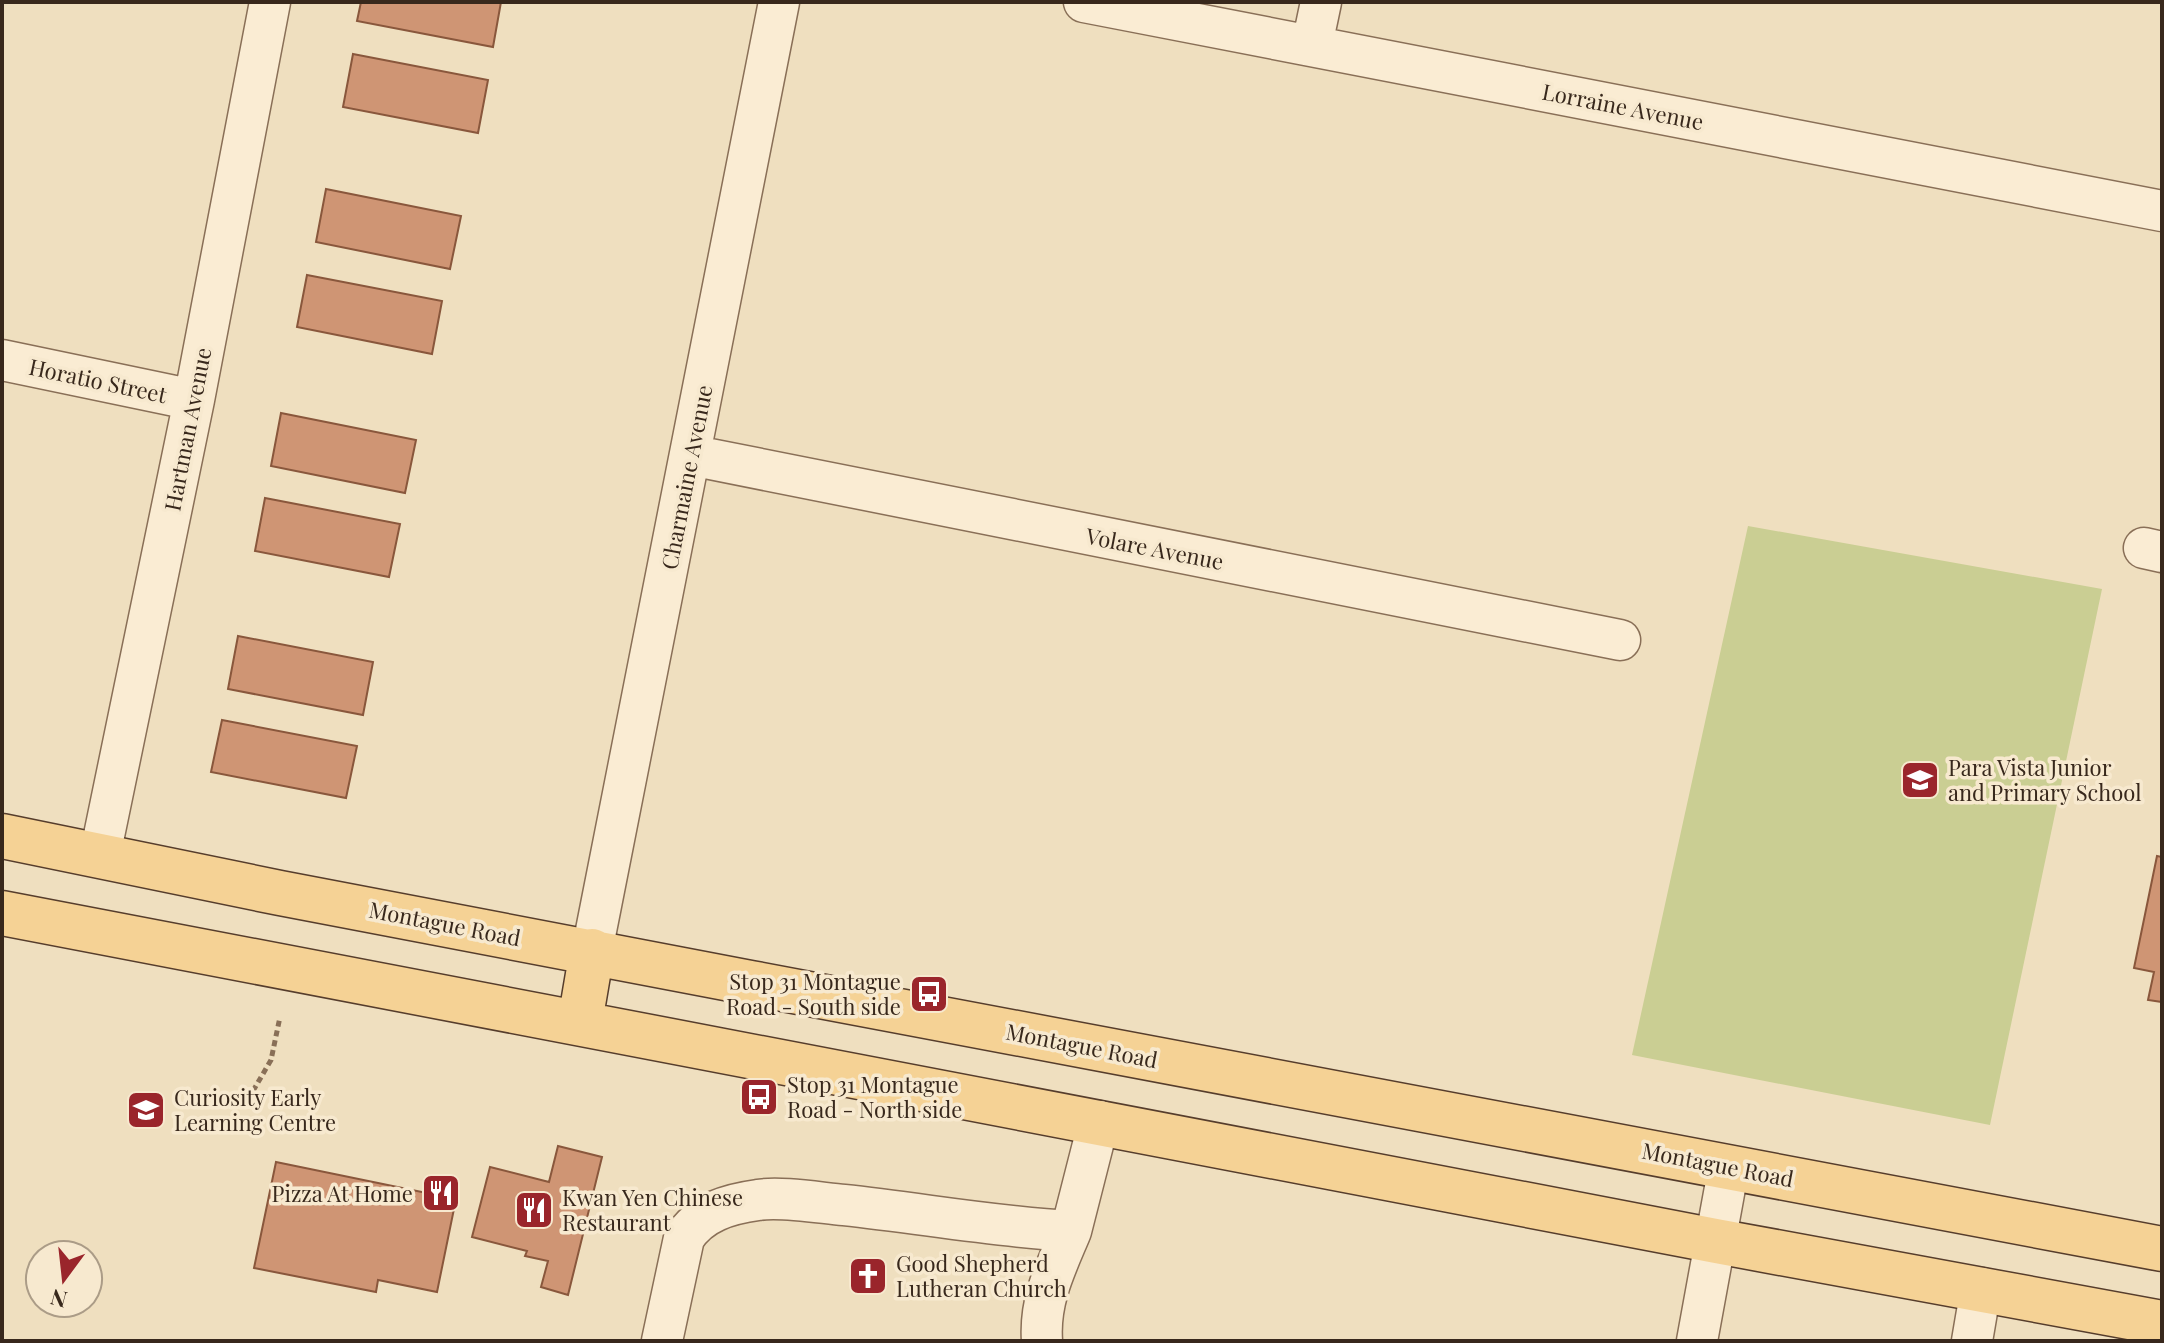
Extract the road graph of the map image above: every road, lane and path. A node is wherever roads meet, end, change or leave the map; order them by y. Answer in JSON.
{"nodes":[{"id":1,"x":270,"y":2,"type":"edge"},
{"id":2,"x":779,"y":2,"type":"edge"},
{"id":3,"x":1084,"y":2,"type":"edge"},
{"id":4,"x":1321,"y":2,"type":"edge"},
{"id":5,"x":1312,"y":45,"type":"junction"},
{"id":6,"x":2162,"y":211,"type":"edge"},
{"id":7,"x":2,"y":360,"type":"edge"},
{"id":8,"x":194,"y":400,"type":"junction"},
{"id":9,"x":690,"y":455,"type":"junction"},
{"id":10,"x":1620,"y":640,"type":"dead end"},
{"id":11,"x":2,"y":836,"type":"edge"},
{"id":12,"x":100,"y":855,"type":"junction"},
{"id":13,"x":2,"y":913,"type":"edge"},
{"id":14,"x":592,"y":951,"type":"junction"},
{"id":15,"x":280,"y":1017,"type":"dead end"},
{"id":16,"x":580,"y":1022,"type":"junction"},
{"id":17,"x":253,"y":1091,"type":"dead end"},
{"id":18,"x":1099,"y":1121,"type":"junction"},
{"id":19,"x":1729,"y":1166,"type":"junction"},
{"id":20,"x":1071,"y":1231,"type":"junction"},
{"id":21,"x":1716,"y":1241,"type":"junction"},
{"id":22,"x":2162,"y":1249,"type":"edge"},
{"id":23,"x":1981,"y":1288,"type":"junction"},
{"id":24,"x":2162,"y":1323,"type":"edge"},
{"id":25,"x":662,"y":1341,"type":"edge"},
{"id":26,"x":1042,"y":1341,"type":"edge"},
{"id":27,"x":1697,"y":1341,"type":"edge"},
{"id":28,"x":1972,"y":1341,"type":"edge"}],
"edges":[{"from":1,"to":8,"type":"street","name":"Hartman Avenue"},
{"from":2,"to":9,"type":"street","name":"Charmaine Avenue"},
{"from":3,"to":5,"type":"street","name":"Lorraine Avenue"},
{"from":4,"to":5,"type":"street"},
{"from":5,"to":6,"type":"street","name":"Lorraine Avenue"},
{"from":7,"to":8,"type":"street","name":"Horatio Street"},
{"from":8,"to":12,"type":"street","name":"Hartman Avenue"},
{"from":9,"to":10,"type":"street","name":"Volare Avenue"},
{"from":9,"to":14,"type":"street","name":"Charmaine Avenue"},
{"from":11,"to":12,"type":"main road","name":"Montague Road"},
{"from":12,"to":14,"type":"main road","name":"Montague Road"},
{"from":13,"to":16,"type":"main road"},
{"from":14,"to":16,"type":"main road"},
{"from":14,"to":19,"type":"main road","name":"Montague Road"},
{"from":15,"to":17,"type":"path"},
{"from":16,"to":18,"type":"main road"},
{"from":18,"to":20,"type":"street"},
{"from":18,"to":21,"type":"main road"},
{"from":19,"to":21,"type":"street"},
{"from":19,"to":22,"type":"main road","name":"Montague Road"},
{"from":20,"to":25,"type":"street"},
{"from":20,"to":26,"type":"street"},
{"from":21,"to":23,"type":"main road"},
{"from":21,"to":27,"type":"street"},
{"from":23,"to":24,"type":"main road"},
{"from":23,"to":28,"type":"street"}]}
